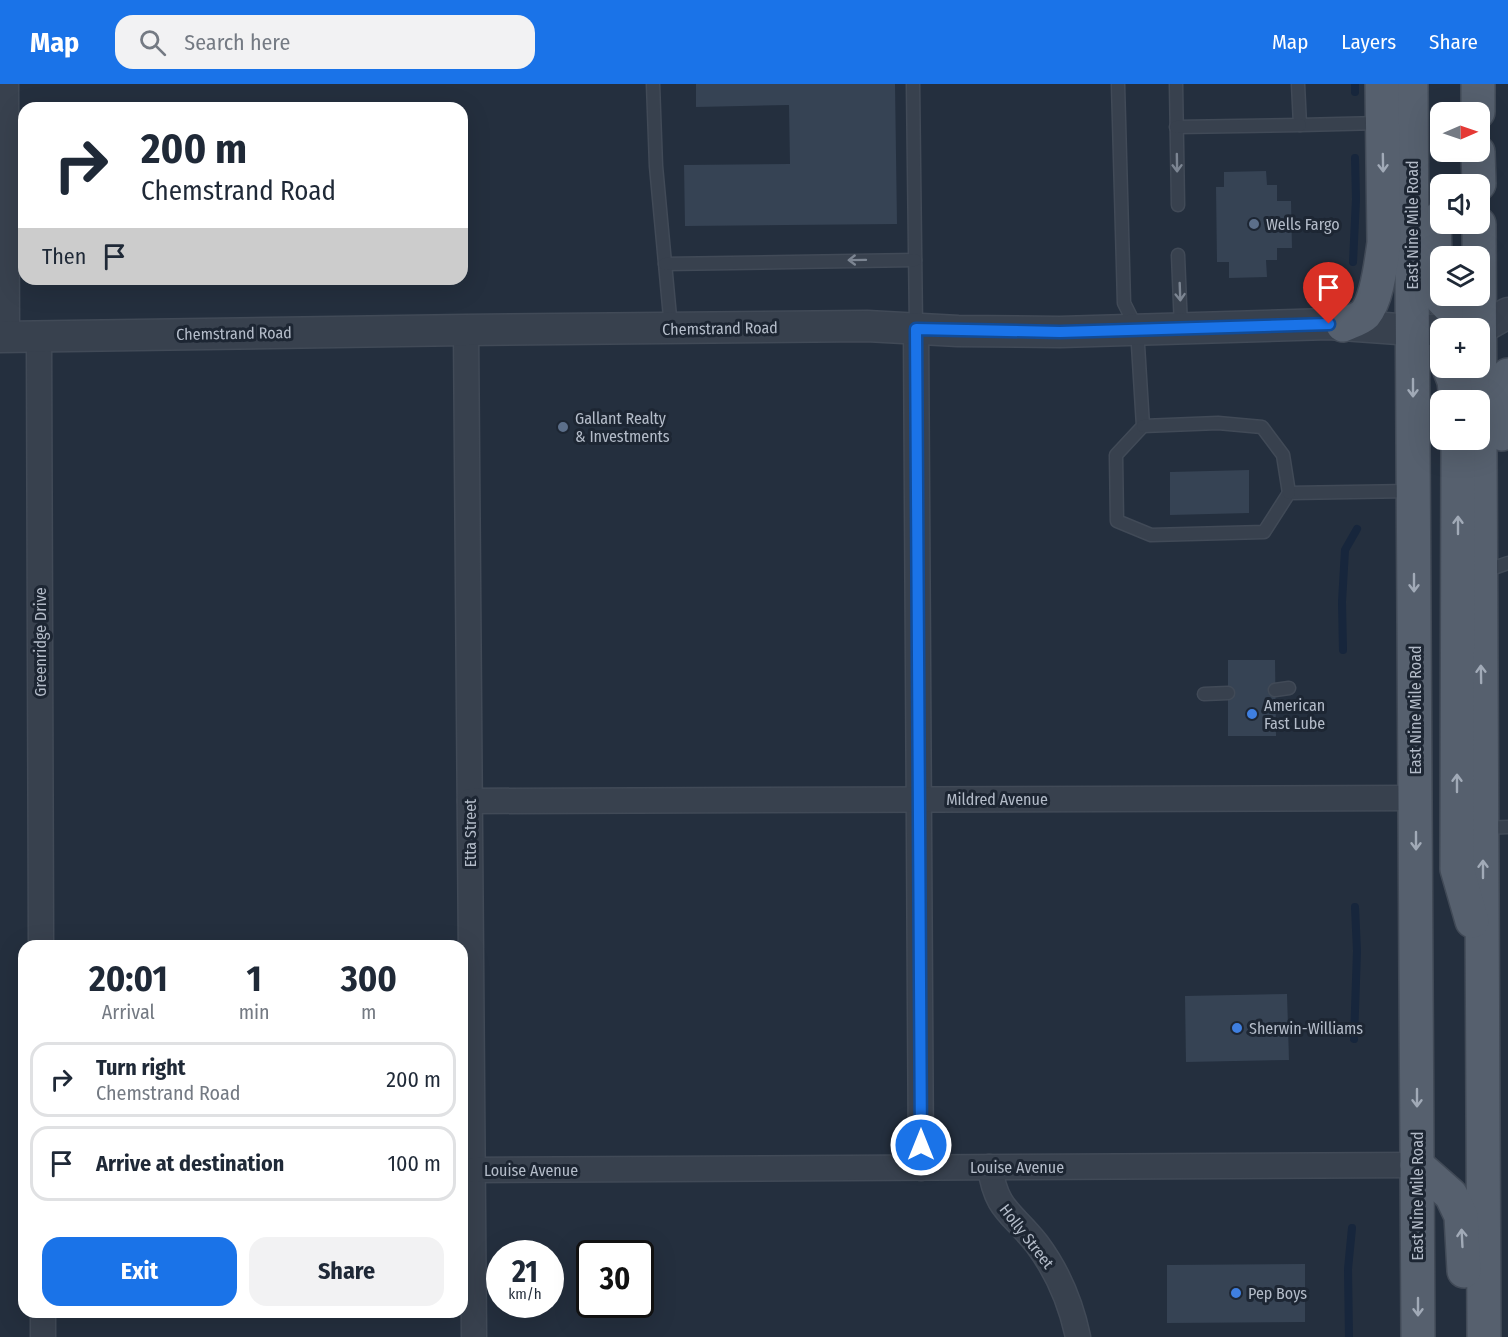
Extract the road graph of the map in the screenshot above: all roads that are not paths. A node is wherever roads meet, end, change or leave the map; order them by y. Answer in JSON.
{"nodes":[{"id":1,"x":6,"y":84,"type":"edge"},
{"id":2,"x":653,"y":84,"type":"edge"},
{"id":3,"x":913,"y":84,"type":"edge"},
{"id":4,"x":1118,"y":84,"type":"edge"},
{"id":5,"x":1176,"y":84,"type":"edge"},
{"id":6,"x":1298,"y":84,"type":"edge"},
{"id":7,"x":1382,"y":84,"type":"edge"},
{"id":8,"x":1411,"y":84,"type":"edge"},
{"id":9,"x":1433,"y":84,"type":"edge"},
{"id":10,"x":1383,"y":123,"type":"junction"},
{"id":11,"x":1300,"y":125,"type":"junction"},
{"id":12,"x":1176,"y":127,"type":"junction"},
{"id":13,"x":1178,"y":205,"type":"dead end"},
{"id":14,"x":1479,"y":234,"type":"edge"},
{"id":15,"x":1178,"y":255,"type":"dead end"},
{"id":16,"x":915,"y":260,"type":"junction"},
{"id":17,"x":665,"y":264,"type":"junction"},
{"id":18,"x":1508,"y":314,"type":"edge"},
{"id":19,"x":1461,"y":318,"type":"edge"},
{"id":20,"x":1479,"y":318,"type":"edge"},
{"id":21,"x":1490,"y":323,"type":"edge"},
{"id":22,"x":1343,"y":324,"type":"junction"},
{"id":23,"x":671,"y":328,"type":"junction"},
{"id":24,"x":1181,"y":328,"type":"junction"},
{"id":25,"x":916,"y":329,"type":"junction"},
{"id":26,"x":1137,"y":329,"type":"junction"},
{"id":27,"x":466,"y":330,"type":"junction"},
{"id":28,"x":1426,"y":330,"type":"edge"},
{"id":29,"x":1490,"y":334,"type":"edge"},
{"id":30,"x":3,"y":337,"type":"edge"},
{"id":31,"x":39,"y":337,"type":"junction"},
{"id":32,"x":1508,"y":341,"type":"edge"},
{"id":33,"x":1508,"y":375,"type":"edge"},
{"id":34,"x":1480,"y":378,"type":"edge"},
{"id":35,"x":1143,"y":426,"type":"junction"},
{"id":36,"x":1458,"y":450,"type":"edge"},
{"id":37,"x":1413,"y":491,"type":"junction"},
{"id":38,"x":1289,"y":493,"type":"junction"},
{"id":39,"x":1497,"y":566,"type":"edge"},
{"id":40,"x":1289,"y":688,"type":"dead end"},
{"id":41,"x":1275,"y":690,"type":"dead end"},
{"id":42,"x":1228,"y":693,"type":"dead end"},
{"id":43,"x":1204,"y":694,"type":"dead end"},
{"id":44,"x":1415,"y":798,"type":"junction"},
{"id":45,"x":918,"y":799,"type":"junction"},
{"id":46,"x":470,"y":801,"type":"junction"},
{"id":47,"x":1498,"y":827,"type":"edge"},
{"id":48,"x":41,"y":940,"type":"edge"},
{"id":49,"x":1483,"y":964,"type":"junction"},
{"id":50,"x":1417,"y":1165,"type":"junction"},
{"id":51,"x":990,"y":1167,"type":"junction"},
{"id":52,"x":921,"y":1168,"type":"junction"},
{"id":53,"x":473,"y":1170,"type":"junction"},
{"id":54,"x":43,"y":1318,"type":"edge"},
{"id":55,"x":1484,"y":1321,"type":"edge"},
{"id":56,"x":43,"y":1337,"type":"edge"},
{"id":57,"x":474,"y":1337,"type":"edge"},
{"id":58,"x":1078,"y":1337,"type":"edge"},
{"id":59,"x":1418,"y":1337,"type":"edge"},
{"id":60,"x":1477,"y":1337,"type":"edge"}],
"edges":[{"from":1,"to":30,"type":"street"},
{"from":2,"to":17,"type":"lane"},
{"from":3,"to":16,"type":"lane"},
{"from":4,"to":26,"type":"lane"},
{"from":5,"to":12,"type":"lane"},
{"from":6,"to":11,"type":"lane"},
{"from":7,"to":10,"type":"main road"},
{"from":8,"to":28,"type":"main road","name":"East Nine Mile Road"},
{"from":9,"to":19,"type":"main road"},
{"from":10,"to":11,"type":"lane"},
{"from":10,"to":22,"type":"main road","one_way":true},
{"from":11,"to":12,"type":"lane"},
{"from":12,"to":13,"type":"lane","one_way":true},
{"from":14,"to":20,"type":"main road"},
{"from":15,"to":24,"type":"lane","one_way":true},
{"from":16,"to":17,"type":"lane","one_way":true},
{"from":16,"to":25,"type":"lane"},
{"from":17,"to":23,"type":"lane"},
{"from":18,"to":21,"type":"street"},
{"from":22,"to":24,"type":"street","name":"Chemstrand Road"},
{"from":22,"to":28,"type":"street","name":"Chemstrand Road"},
{"from":23,"to":25,"type":"street","name":"Chemstrand Road"},
{"from":23,"to":27,"type":"street","name":"Chemstrand Road"},
{"from":24,"to":26,"type":"street","name":"Chemstrand Road"},
{"from":25,"to":26,"type":"street","name":"Chemstrand Road"},
{"from":25,"to":45,"type":"street"},
{"from":26,"to":35,"type":"lane"},
{"from":27,"to":31,"type":"street","name":"Chemstrand Road"},
{"from":27,"to":46,"type":"street","name":"Etta Street"},
{"from":28,"to":37,"type":"main road","name":"East Nine Mile Road","one_way":true},
{"from":29,"to":32,"type":"street"},
{"from":30,"to":31,"type":"street","name":"Chemstrand Road"},
{"from":31,"to":48,"type":"street","name":"Greenridge Drive"},
{"from":33,"to":39,"type":"main road"},
{"from":34,"to":39,"type":"main road"},
{"from":35,"to":38,"type":"lane"},
{"from":35,"to":38,"type":"lane"},
{"from":49,"to":36,"type":"main road","one_way":true},
{"from":37,"to":38,"type":"lane"},
{"from":37,"to":44,"type":"main road","name":"East Nine Mile Road","one_way":true},
{"from":47,"to":39,"type":"main road","one_way":true},
{"from":40,"to":41,"type":"lane"},
{"from":42,"to":43,"type":"lane"},
{"from":44,"to":45,"type":"street","name":"Mildred Avenue"},
{"from":44,"to":50,"type":"main road","name":"East Nine Mile Road","one_way":true},
{"from":45,"to":46,"type":"street","name":"Mildred Avenue"},
{"from":45,"to":52,"type":"street"},
{"from":46,"to":53,"type":"street","name":"Etta Street"},
{"from":49,"to":47,"type":"main road","one_way":true},
{"from":47,"to":55,"type":"main road"},
{"from":49,"to":55,"type":"main road"},
{"from":50,"to":51,"type":"street","name":"Louise Avenue"},
{"from":50,"to":59,"type":"main road","name":"East Nine Mile Road","one_way":true},
{"from":60,"to":50,"type":"main road","one_way":true},
{"from":51,"to":52,"type":"street","name":"Louise Avenue"},
{"from":51,"to":58,"type":"street","name":"Holly Street"},
{"from":52,"to":53,"type":"street","name":"Louise Avenue"},
{"from":53,"to":57,"type":"street","name":"Etta Street"},
{"from":54,"to":56,"type":"street"}]}
